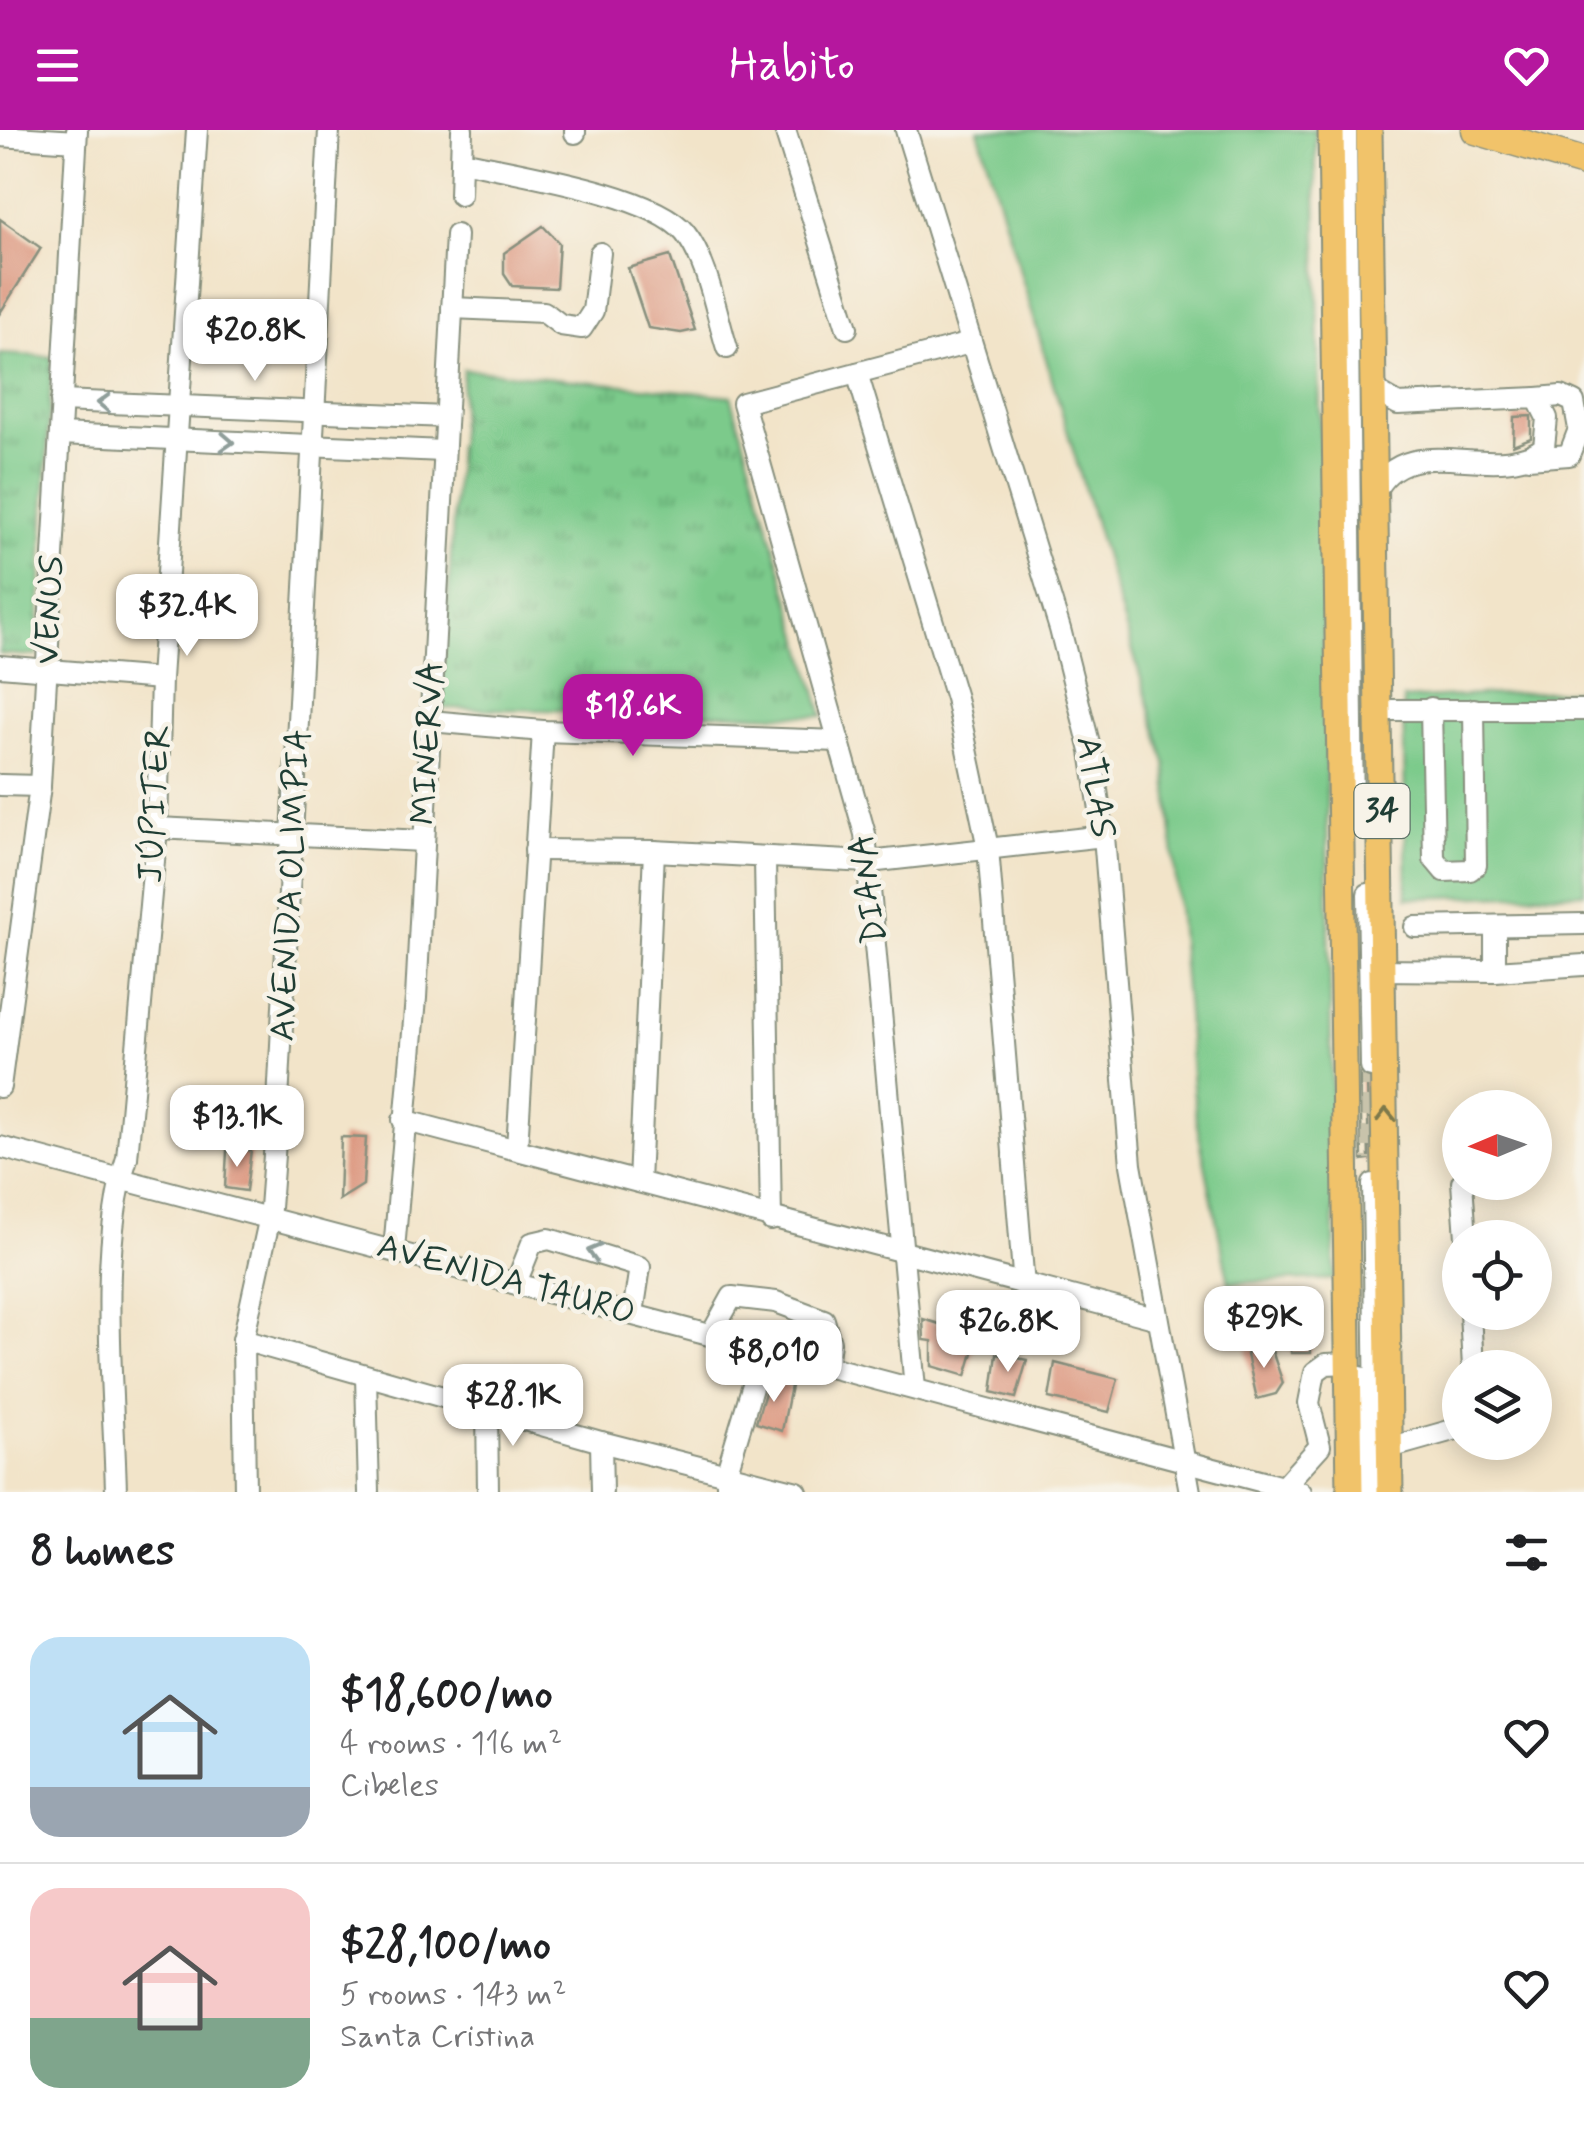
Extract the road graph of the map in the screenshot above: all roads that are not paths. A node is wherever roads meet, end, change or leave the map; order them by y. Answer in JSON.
{"nodes":[{"id":1,"x":197,"y":130,"type":"edge"},
{"id":2,"x":329,"y":130,"type":"edge"},
{"id":3,"x":462,"y":130,"type":"edge"},
{"id":4,"x":784,"y":130,"type":"edge"},
{"id":5,"x":906,"y":130,"type":"edge"},
{"id":6,"x":1332,"y":130,"type":"edge"},
{"id":7,"x":1346,"y":130,"type":"edge"},
{"id":8,"x":1358,"y":130,"type":"edge"},
{"id":9,"x":1369,"y":130,"type":"edge"},
{"id":10,"x":1476,"y":130,"type":"edge"},
{"id":11,"x":0,"y":136,"type":"edge"},
{"id":12,"x":76,"y":136,"type":"edge"},
{"id":13,"x":462,"y":161,"type":"junction"},
{"id":14,"x":1584,"y":162,"type":"edge"},
{"id":15,"x":460,"y":195,"type":"dead end"},
{"id":16,"x":456,"y":235,"type":"dead end"},
{"id":17,"x":600,"y":253,"type":"dead end"},
{"id":18,"x":452,"y":308,"type":"junction"},
{"id":19,"x":847,"y":328,"type":"dead end"},
{"id":20,"x":970,"y":342,"type":"junction"},
{"id":21,"x":728,"y":348,"type":"dead end"},
{"id":22,"x":857,"y":373,"type":"junction"},
{"id":23,"x":1371,"y":376,"type":"junction"},
{"id":24,"x":1537,"y":398,"type":"junction"},
{"id":25,"x":62,"y":401,"type":"junction"},
{"id":26,"x":181,"y":406,"type":"junction"},
{"id":27,"x":314,"y":412,"type":"junction"},
{"id":28,"x":446,"y":417,"type":"junction"},
{"id":29,"x":60,"y":434,"type":"junction"},
{"id":30,"x":177,"y":440,"type":"junction"},
{"id":31,"x":312,"y":446,"type":"junction"},
{"id":32,"x":442,"y":451,"type":"junction"},
{"id":33,"x":1526,"y":458,"type":"junction"},
{"id":34,"x":1373,"y":496,"type":"junction"},
{"id":35,"x":0,"y":666,"type":"edge"},
{"id":36,"x":46,"y":668,"type":"junction"},
{"id":37,"x":161,"y":680,"type":"junction"},
{"id":38,"x":1430,"y":708,"type":"junction"},
{"id":39,"x":1474,"y":709,"type":"junction"},
{"id":40,"x":1380,"y":710,"type":"junction"},
{"id":41,"x":1584,"y":710,"type":"edge"},
{"id":42,"x":430,"y":721,"type":"junction"},
{"id":43,"x":543,"y":731,"type":"junction"},
{"id":44,"x":840,"y":741,"type":"junction"},
{"id":45,"x":0,"y":784,"type":"edge"},
{"id":46,"x":40,"y":786,"type":"junction"},
{"id":47,"x":157,"y":828,"type":"junction"},
{"id":48,"x":295,"y":832,"type":"junction"},
{"id":49,"x":1104,"y":836,"type":"junction"},
{"id":50,"x":423,"y":841,"type":"junction"},
{"id":51,"x":988,"y":848,"type":"junction"},
{"id":52,"x":535,"y":850,"type":"junction"},
{"id":53,"x":654,"y":851,"type":"junction"},
{"id":54,"x":765,"y":859,"type":"junction"},
{"id":55,"x":869,"y":862,"type":"junction"},
{"id":56,"x":1584,"y":924,"type":"edge"},
{"id":57,"x":1495,"y":926,"type":"junction"},
{"id":58,"x":1415,"y":928,"type":"dead end"},
{"id":59,"x":1584,"y":966,"type":"edge"},
{"id":60,"x":1362,"y":970,"type":"junction"},
{"id":61,"x":1495,"y":971,"type":"junction"},
{"id":62,"x":1363,"y":1068,"type":"tunnel mouth"},
{"id":63,"x":0,"y":1087,"type":"edge"},
{"id":64,"x":404,"y":1120,"type":"junction"},
{"id":65,"x":0,"y":1147,"type":"edge"},
{"id":66,"x":517,"y":1148,"type":"junction"},
{"id":67,"x":120,"y":1178,"type":"junction"},
{"id":68,"x":639,"y":1182,"type":"junction"},
{"id":69,"x":771,"y":1220,"type":"junction"},
{"id":70,"x":269,"y":1221,"type":"junction"},
{"id":71,"x":394,"y":1250,"type":"junction"},
{"id":72,"x":903,"y":1252,"type":"junction"},
{"id":73,"x":516,"y":1283,"type":"junction"},
{"id":74,"x":1024,"y":1286,"type":"junction"},
{"id":75,"x":633,"y":1313,"type":"junction"},
{"id":76,"x":1158,"y":1319,"type":"junction"},
{"id":77,"x":711,"y":1334,"type":"junction"},
{"id":78,"x":243,"y":1340,"type":"junction"},
{"id":79,"x":762,"y":1351,"type":"junction"},
{"id":80,"x":1348,"y":1363,"type":"junction"},
{"id":81,"x":827,"y":1367,"type":"junction"},
{"id":82,"x":366,"y":1377,"type":"junction"},
{"id":83,"x":915,"y":1389,"type":"junction"},
{"id":84,"x":487,"y":1406,"type":"junction"},
{"id":85,"x":1442,"y":1433,"type":"edge"},
{"id":86,"x":1348,"y":1438,"type":"junction"},
{"id":87,"x":1320,"y":1440,"type":"junction"},
{"id":88,"x":602,"y":1442,"type":"junction"},
{"id":89,"x":1389,"y":1448,"type":"junction"},
{"id":90,"x":1188,"y":1464,"type":"junction"},
{"id":91,"x":727,"y":1481,"type":"edge"},
{"id":92,"x":1292,"y":1490,"type":"edge"},
{"id":93,"x":116,"y":1492,"type":"edge"},
{"id":94,"x":245,"y":1492,"type":"edge"},
{"id":95,"x":368,"y":1492,"type":"edge"},
{"id":96,"x":488,"y":1492,"type":"edge"},
{"id":97,"x":602,"y":1492,"type":"edge"},
{"id":98,"x":797,"y":1492,"type":"edge"},
{"id":99,"x":1190,"y":1492,"type":"edge"},
{"id":100,"x":1350,"y":1492,"type":"edge"},
{"id":101,"x":1363,"y":1492,"type":"edge"},
{"id":102,"x":1377,"y":1492,"type":"edge"},
{"id":103,"x":1390,"y":1492,"type":"edge"}],
"edges":[{"from":1,"to":26,"type":"street","name":"JÚPITER"},
{"from":2,"to":27,"type":"street","name":"AVENIDA OLIMPIA"},
{"from":3,"to":13,"type":"street"},
{"from":4,"to":19,"type":"street"},
{"from":5,"to":20,"type":"street","name":"ATLAS"},
{"from":6,"to":60,"type":"main road","number":"34"},
{"from":7,"to":60,"type":"street"},
{"from":8,"to":60,"type":"street"},
{"from":9,"to":23,"type":"main road","number":"34"},
{"from":10,"to":14,"type":"highway"},
{"from":11,"to":12,"type":"street"},
{"from":12,"to":25,"type":"street","name":"VENUS"},
{"from":13,"to":15,"type":"street"},
{"from":13,"to":21,"type":"street"},
{"from":16,"to":18,"type":"street","name":"MINERVA"},
{"from":17,"to":18,"type":"street"},
{"from":18,"to":28,"type":"street","name":"MINERVA"},
{"from":20,"to":22,"type":"street"},
{"from":20,"to":49,"type":"street","name":"ATLAS"},
{"from":22,"to":44,"type":"street","name":"DIANA"},
{"from":22,"to":51,"type":"street"},
{"from":23,"to":24,"type":"street"},
{"from":23,"to":34,"type":"main road","number":"34"},
{"from":24,"to":33,"type":"street"},
{"from":24,"to":33,"type":"street"},
{"from":26,"to":25,"type":"street","one_way":true},
{"from":25,"to":29,"type":"street","name":"VENUS"},
{"from":26,"to":27,"type":"street"},
{"from":26,"to":30,"type":"street","name":"JÚPITER"},
{"from":27,"to":28,"type":"street"},
{"from":27,"to":31,"type":"street","name":"AVENIDA OLIMPIA"},
{"from":28,"to":32,"type":"street","name":"MINERVA"},
{"from":29,"to":30,"type":"street"},
{"from":29,"to":36,"type":"street","name":"VENUS"},
{"from":30,"to":31,"type":"street","one_way":true},
{"from":30,"to":37,"type":"street","name":"JÚPITER"},
{"from":31,"to":32,"type":"street"},
{"from":31,"to":48,"type":"street","name":"AVENIDA OLIMPIA"},
{"from":32,"to":42,"type":"street","name":"MINERVA"},
{"from":33,"to":34,"type":"street"},
{"from":34,"to":40,"type":"main road","number":"34"},
{"from":35,"to":36,"type":"street"},
{"from":36,"to":37,"type":"street"},
{"from":36,"to":46,"type":"street","name":"VENUS"},
{"from":37,"to":47,"type":"street","name":"JÚPITER"},
{"from":38,"to":39,"type":"street"},
{"from":38,"to":39,"type":"street"},
{"from":38,"to":40,"type":"street"},
{"from":39,"to":41,"type":"street"},
{"from":40,"to":60,"type":"main road","number":"34"},
{"from":42,"to":43,"type":"street"},
{"from":42,"to":50,"type":"street","name":"MINERVA"},
{"from":43,"to":44,"type":"street"},
{"from":43,"to":52,"type":"street"},
{"from":44,"to":55,"type":"street","name":"DIANA"},
{"from":45,"to":46,"type":"street"},
{"from":46,"to":63,"type":"street","name":"VENUS"},
{"from":47,"to":48,"type":"street"},
{"from":47,"to":67,"type":"street","name":"JÚPITER"},
{"from":48,"to":50,"type":"street"},
{"from":48,"to":70,"type":"street","name":"AVENIDA OLIMPIA"},
{"from":49,"to":51,"type":"street"},
{"from":49,"to":76,"type":"street","name":"ATLAS"},
{"from":50,"to":64,"type":"street","name":"MINERVA"},
{"from":51,"to":55,"type":"street"},
{"from":51,"to":74,"type":"street"},
{"from":52,"to":53,"type":"street"},
{"from":52,"to":66,"type":"street"},
{"from":53,"to":54,"type":"street"},
{"from":53,"to":68,"type":"street"},
{"from":54,"to":55,"type":"street"},
{"from":54,"to":69,"type":"street"},
{"from":55,"to":72,"type":"street","name":"DIANA"},
{"from":56,"to":57,"type":"street"},
{"from":57,"to":58,"type":"street"},
{"from":57,"to":61,"type":"street"},
{"from":59,"to":61,"type":"street"},
{"from":60,"to":61,"type":"street"},
{"from":60,"to":62,"type":"street"},
{"from":60,"to":80,"type":"main road","number":"34"},
{"from":89,"to":60,"type":"main road","number":"34","one_way":true},
{"from":64,"to":66,"type":"street"},
{"from":64,"to":71,"type":"street","name":"MINERVA"},
{"from":65,"to":67,"type":"street","name":"AVENIDA TAURO"},
{"from":66,"to":68,"type":"street"},
{"from":67,"to":70,"type":"street","name":"AVENIDA TAURO"},
{"from":67,"to":93,"type":"street","name":"JÚPITER"},
{"from":68,"to":69,"type":"street"},
{"from":69,"to":72,"type":"street"},
{"from":70,"to":71,"type":"street","name":"AVENIDA TAURO"},
{"from":70,"to":78,"type":"street","name":"AVENIDA OLIMPIA"},
{"from":71,"to":73,"type":"street","name":"AVENIDA TAURO"},
{"from":72,"to":74,"type":"street"},
{"from":72,"to":83,"type":"street","name":"DIANA"},
{"from":73,"to":75,"type":"street","name":"AVENIDA TAURO"},
{"from":75,"to":73,"type":"street","one_way":true},
{"from":74,"to":76,"type":"street"},
{"from":75,"to":77,"type":"street","name":"AVENIDA TAURO"},
{"from":76,"to":90,"type":"street","name":"ATLAS"},
{"from":77,"to":79,"type":"street","name":"AVENIDA TAURO"},
{"from":77,"to":81,"type":"street"},
{"from":78,"to":82,"type":"street"},
{"from":78,"to":94,"type":"street","name":"AVENIDA OLIMPIA"},
{"from":79,"to":81,"type":"street","name":"AVENIDA TAURO"},
{"from":79,"to":91,"type":"street"},
{"from":80,"to":86,"type":"main road","number":"34"},
{"from":80,"to":87,"type":"street"},
{"from":81,"to":83,"type":"street","name":"AVENIDA TAURO"},
{"from":82,"to":84,"type":"street"},
{"from":82,"to":95,"type":"street"},
{"from":83,"to":90,"type":"street","name":"AVENIDA TAURO"},
{"from":84,"to":88,"type":"street"},
{"from":84,"to":96,"type":"street"},
{"from":85,"to":89,"type":"street"},
{"from":86,"to":87,"type":"street"},
{"from":86,"to":100,"type":"main road","number":"34"},
{"from":87,"to":92,"type":"street"},
{"from":88,"to":91,"type":"street"},
{"from":88,"to":97,"type":"street"},
{"from":89,"to":103,"type":"main road","number":"34"},
{"from":90,"to":92,"type":"street","name":"AVENIDA TAURO"},
{"from":90,"to":99,"type":"street","name":"ATLAS"},
{"from":91,"to":98,"type":"street"},
{"from":101,"to":102,"type":"street"}]}
